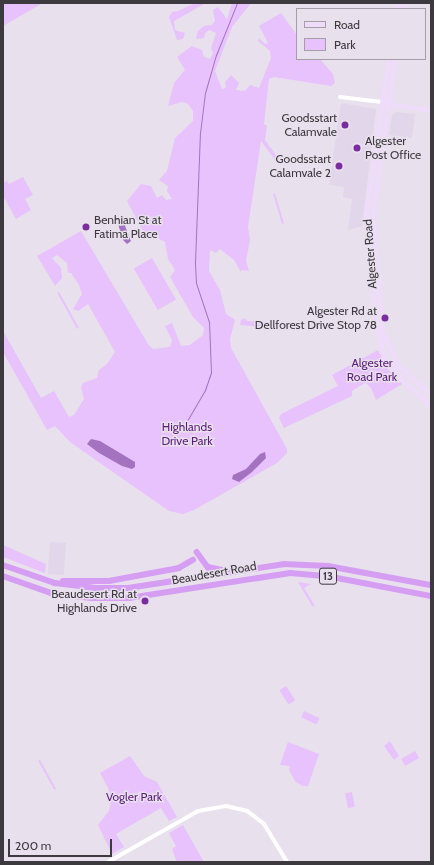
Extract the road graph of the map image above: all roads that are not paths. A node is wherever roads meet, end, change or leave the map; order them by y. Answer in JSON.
{"nodes":[{"id":1,"x":389,"y":60,"type":"edge"},
{"id":2,"x":395,"y":60,"type":"edge"},
{"id":3,"x":340,"y":97,"type":"dead end"},
{"id":4,"x":382,"y":102,"type":"junction"},
{"id":5,"x":388,"y":104,"type":"junction"},
{"id":6,"x":431,"y":110,"type":"edge"},
{"id":7,"x":431,"y":396,"type":"edge"},
{"id":8,"x":431,"y":406,"type":"edge"},
{"id":9,"x":197,"y":552,"type":"dead end"},
{"id":10,"x":193,"y":560,"type":"dead end"},
{"id":11,"x":3,"y":565,"type":"edge"},
{"id":12,"x":229,"y":571,"type":"junction"},
{"id":13,"x":3,"y":576,"type":"edge"},
{"id":14,"x":9,"y":579,"type":"junction"},
{"id":15,"x":3,"y":581,"type":"edge"},
{"id":16,"x":55,"y":583,"type":"junction"},
{"id":17,"x":431,"y":585,"type":"edge"},
{"id":18,"x":431,"y":596,"type":"edge"},
{"id":19,"x":108,"y":862,"type":"edge"},
{"id":20,"x":287,"y":862,"type":"edge"}],
"edges":[{"from":1,"to":4,"type":"main road","name":"Algester Road"},
{"from":2,"to":5,"type":"main road","name":"Algester Road"},
{"from":3,"to":4,"type":"street"},
{"from":4,"to":5,"type":"main road"},
{"from":4,"to":8,"type":"main road","name":"Algester Road"},
{"from":5,"to":6,"type":"main road"},
{"from":5,"to":7,"type":"main road","name":"Algester Road"},
{"from":9,"to":12,"type":"highway"},
{"from":10,"to":16,"type":"highway"},
{"from":11,"to":16,"type":"highway","name":"Beaudesert Road","number":"13"},
{"from":12,"to":16,"type":"highway","name":"Beaudesert Road","number":"13"},
{"from":12,"to":17,"type":"highway","name":"Beaudesert Road","number":"13"},
{"from":13,"to":14,"type":"highway","name":"Beaudesert Road","number":"13"},
{"from":14,"to":15,"type":"highway"},
{"from":14,"to":18,"type":"highway","name":"Beaudesert Road","number":"13"},
{"from":19,"to":20,"type":"street"}]}
